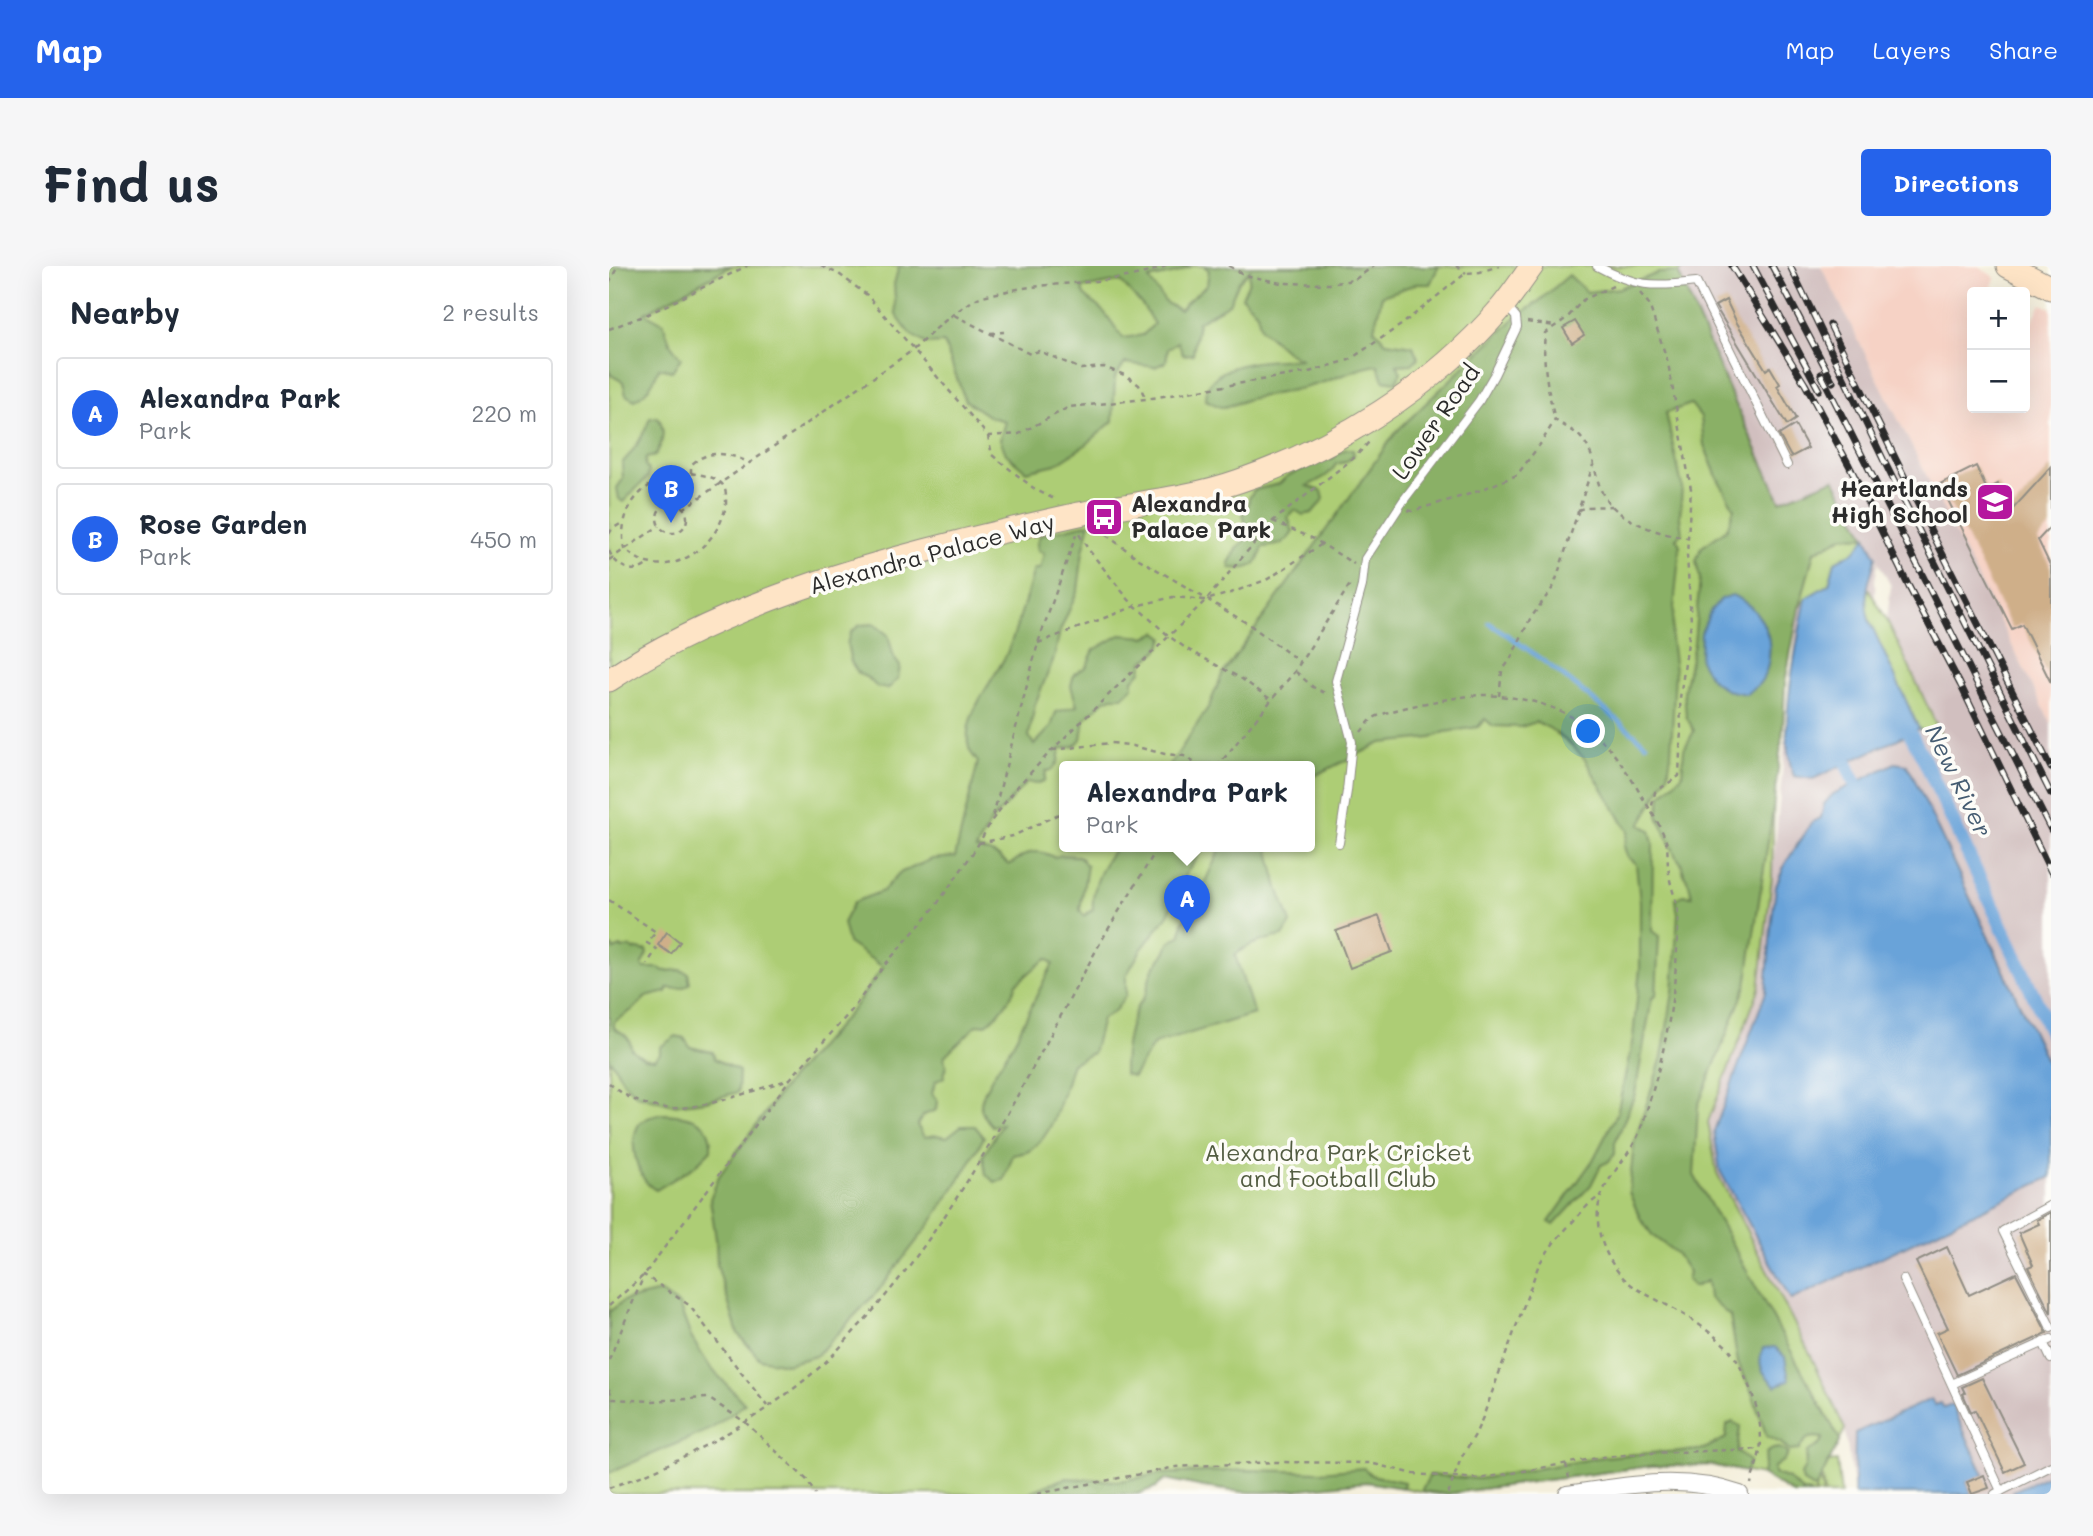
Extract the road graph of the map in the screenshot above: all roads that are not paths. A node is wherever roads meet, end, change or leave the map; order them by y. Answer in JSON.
{"nodes":[{"id":1,"x":1532,"y":266,"type":"edge"},
{"id":2,"x":1597,"y":266,"type":"edge"},
{"id":3,"x":2014,"y":269,"type":"edge"},
{"id":4,"x":2051,"y":288,"type":"edge"},
{"id":5,"x":1505,"y":303,"type":"junction"},
{"id":6,"x":1787,"y":465,"type":"dead end"},
{"id":7,"x":609,"y":680,"type":"edge"},
{"id":8,"x":1339,"y":843,"type":"dead end"},
{"id":9,"x":2051,"y":1205,"type":"edge"},
{"id":10,"x":1903,"y":1279,"type":"dead end"},
{"id":11,"x":2051,"y":1328,"type":"edge"},
{"id":12,"x":2047,"y":1340,"type":"edge"},
{"id":13,"x":2049,"y":1358,"type":"edge"},
{"id":14,"x":1952,"y":1384,"type":"junction"},
{"id":15,"x":2051,"y":1466,"type":"edge"},
{"id":16,"x":1679,"y":1488,"type":"edge"},
{"id":17,"x":1998,"y":1492,"type":"edge"},
{"id":18,"x":1567,"y":1494,"type":"edge"},
{"id":19,"x":1740,"y":1494,"type":"edge"}],
"edges":[{"from":1,"to":5,"type":"street","name":"Alexandra Palace Way"},
{"from":2,"to":6,"type":"lane"},
{"from":3,"to":4,"type":"street"},
{"from":5,"to":7,"type":"street","name":"Alexandra Palace Way"},
{"from":5,"to":8,"type":"lane","name":"Lower Road"},
{"from":9,"to":11,"type":"lane"},
{"from":10,"to":14,"type":"lane"},
{"from":12,"to":13,"type":"lane"},
{"from":12,"to":14,"type":"lane"},
{"from":14,"to":17,"type":"lane"},
{"from":15,"to":17,"type":"lane"},
{"from":16,"to":18,"type":"street"},
{"from":16,"to":19,"type":"street"}]}
